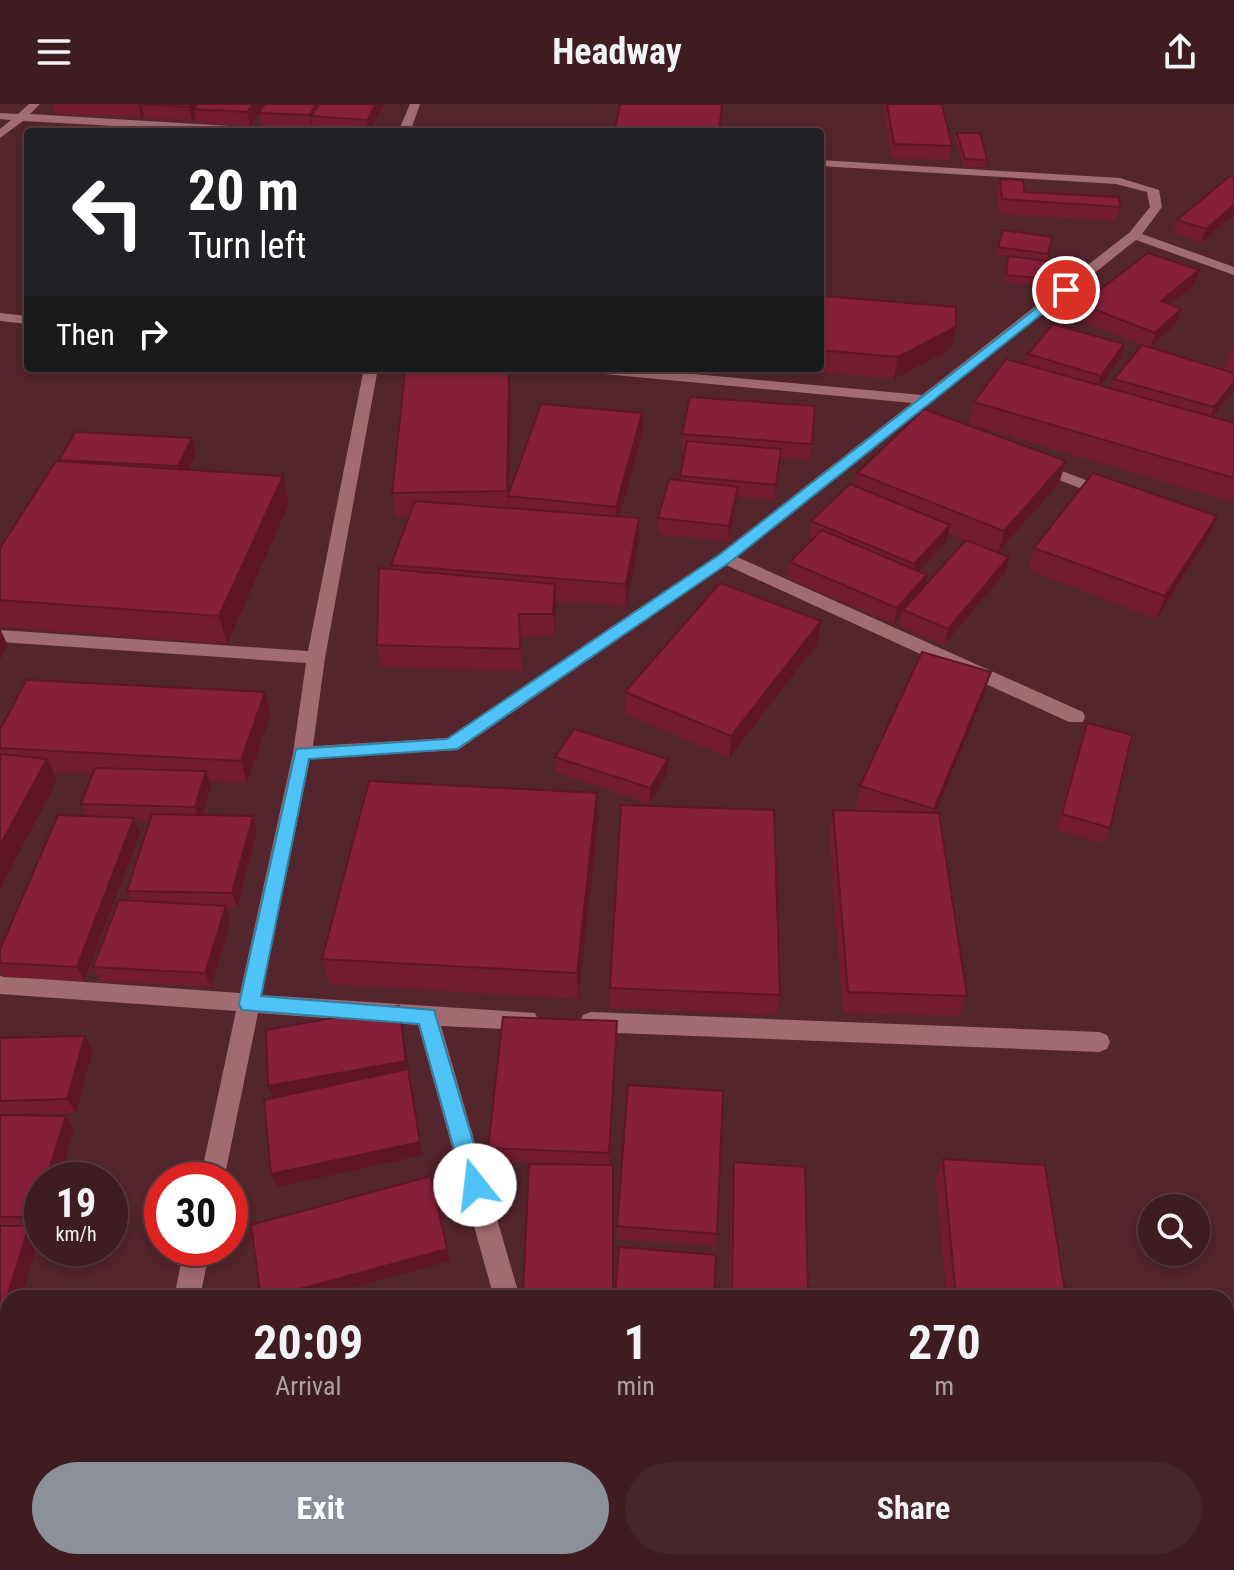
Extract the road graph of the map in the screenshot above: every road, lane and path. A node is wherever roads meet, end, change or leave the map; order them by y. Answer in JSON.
{"nodes":[{"id":1,"x":35,"y":104,"type":"edge"},
{"id":2,"x":415,"y":104,"type":"edge"},
{"id":3,"x":0,"y":116,"type":"edge"},
{"id":4,"x":20,"y":117,"type":"junction"},
{"id":5,"x":213,"y":128,"type":"edge"},
{"id":6,"x":406,"y":128,"type":"edge"},
{"id":7,"x":0,"y":135,"type":"edge"},
{"id":8,"x":824,"y":163,"type":"edge"},
{"id":9,"x":1134,"y":235,"type":"junction"},
{"id":10,"x":1234,"y":271,"type":"edge"},
{"id":11,"x":0,"y":317,"type":"edge"},
{"id":12,"x":24,"y":320,"type":"edge"},
{"id":13,"x":370,"y":372,"type":"edge"},
{"id":14,"x":626,"y":372,"type":"edge"},
{"id":15,"x":929,"y":400,"type":"junction"},
{"id":16,"x":1018,"y":459,"type":"edge"},
{"id":17,"x":1121,"y":499,"type":"edge"},
{"id":18,"x":725,"y":558,"type":"junction"},
{"id":19,"x":0,"y":636,"type":"edge"},
{"id":20,"x":316,"y":658,"type":"junction"},
{"id":21,"x":1076,"y":717,"type":"dead end"},
{"id":22,"x":302,"y":753,"type":"junction"},
{"id":23,"x":0,"y":985,"type":"edge"},
{"id":24,"x":249,"y":1004,"type":"junction"},
{"id":25,"x":427,"y":1016,"type":"junction"},
{"id":26,"x":1099,"y":1042,"type":"dead end"},
{"id":27,"x":216,"y":1162,"type":"edge"},
{"id":28,"x":193,"y":1266,"type":"edge"},
{"id":29,"x":189,"y":1290,"type":"edge"},
{"id":30,"x":505,"y":1290,"type":"edge"}],
"edges":[{"from":1,"to":4,"type":"street"},
{"from":2,"to":6,"type":"street"},
{"from":3,"to":4,"type":"street"},
{"from":4,"to":5,"type":"street"},
{"from":4,"to":7,"type":"street"},
{"from":8,"to":9,"type":"street"},
{"from":9,"to":10,"type":"street"},
{"from":9,"to":15,"type":"street"},
{"from":11,"to":12,"type":"street"},
{"from":13,"to":20,"type":"street"},
{"from":14,"to":15,"type":"street"},
{"from":15,"to":18,"type":"street"},
{"from":16,"to":17,"type":"street"},
{"from":18,"to":21,"type":"street"},
{"from":18,"to":22,"type":"street"},
{"from":19,"to":20,"type":"street"},
{"from":20,"to":22,"type":"street"},
{"from":22,"to":24,"type":"street"},
{"from":23,"to":24,"type":"street"},
{"from":24,"to":25,"type":"street"},
{"from":24,"to":27,"type":"street"},
{"from":25,"to":26,"type":"street"},
{"from":25,"to":30,"type":"street"},
{"from":28,"to":29,"type":"street"}]}
